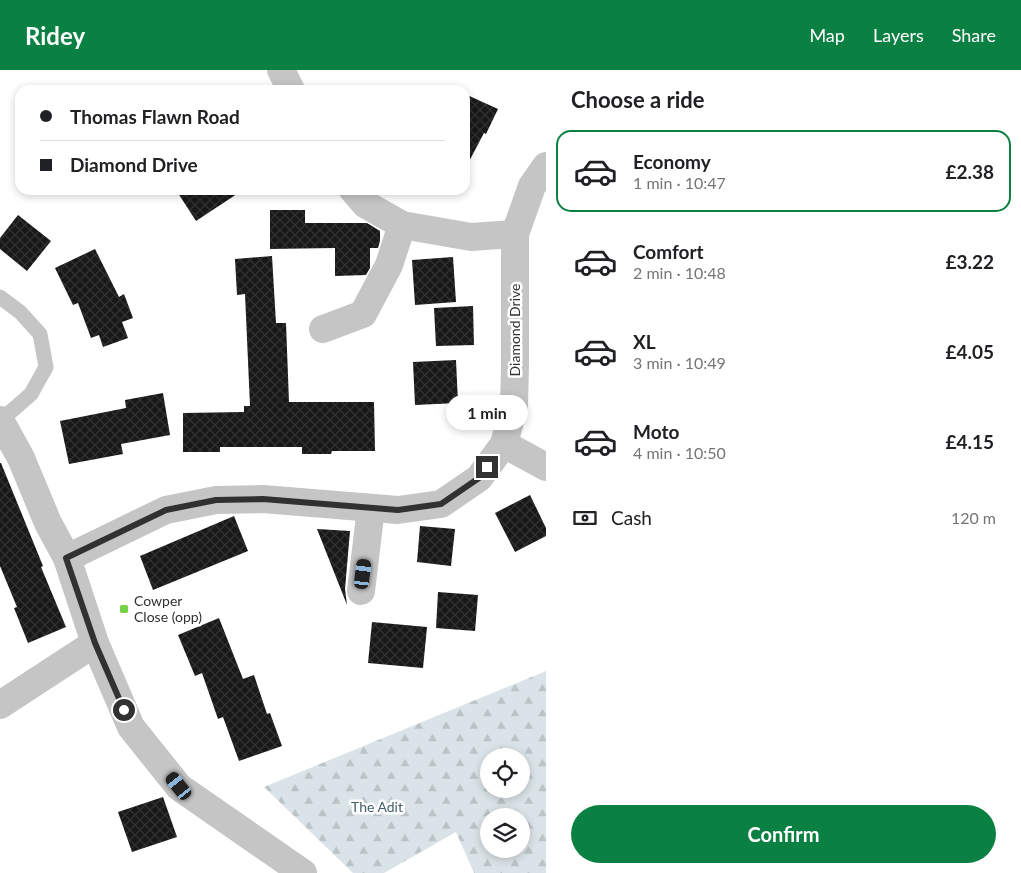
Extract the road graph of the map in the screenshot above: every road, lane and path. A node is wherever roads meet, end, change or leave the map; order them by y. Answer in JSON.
{"nodes":[{"id":1,"x":281,"y":70,"type":"edge"},
{"id":2,"x":288,"y":85,"type":"edge"},
{"id":3,"x":546,"y":166,"type":"edge"},
{"id":4,"x":357,"y":195,"type":"edge"},
{"id":5,"x":402,"y":225,"type":"junction"},
{"id":6,"x":515,"y":234,"type":"junction"},
{"id":7,"x":0,"y":297,"type":"edge"},
{"id":8,"x":323,"y":330,"type":"dead end"},
{"id":9,"x":0,"y":421,"type":"edge"},
{"id":10,"x":504,"y":444,"type":"junction"},
{"id":11,"x":546,"y":467,"type":"edge"},
{"id":12,"x":371,"y":508,"type":"junction"},
{"id":13,"x":66,"y":558,"type":"junction"},
{"id":14,"x":361,"y":591,"type":"dead end"},
{"id":15,"x":95,"y":643,"type":"junction"},
{"id":16,"x":0,"y":705,"type":"edge"},
{"id":17,"x":303,"y":873,"type":"edge"}],
"edges":[{"from":1,"to":2,"type":"street"},
{"from":3,"to":6,"type":"street","name":"Diamond Drive"},
{"from":4,"to":5,"type":"street"},
{"from":5,"to":6,"type":"street"},
{"from":5,"to":8,"type":"street"},
{"from":6,"to":10,"type":"street","name":"Diamond Drive"},
{"from":7,"to":9,"type":"lane"},
{"from":9,"to":13,"type":"street"},
{"from":10,"to":11,"type":"street"},
{"from":10,"to":12,"type":"street","name":"Diamond Drive"},
{"from":12,"to":13,"type":"street","name":"Diamond Drive"},
{"from":12,"to":14,"type":"street"},
{"from":13,"to":15,"type":"street"},
{"from":15,"to":16,"type":"street"},
{"from":15,"to":17,"type":"street"}]}
